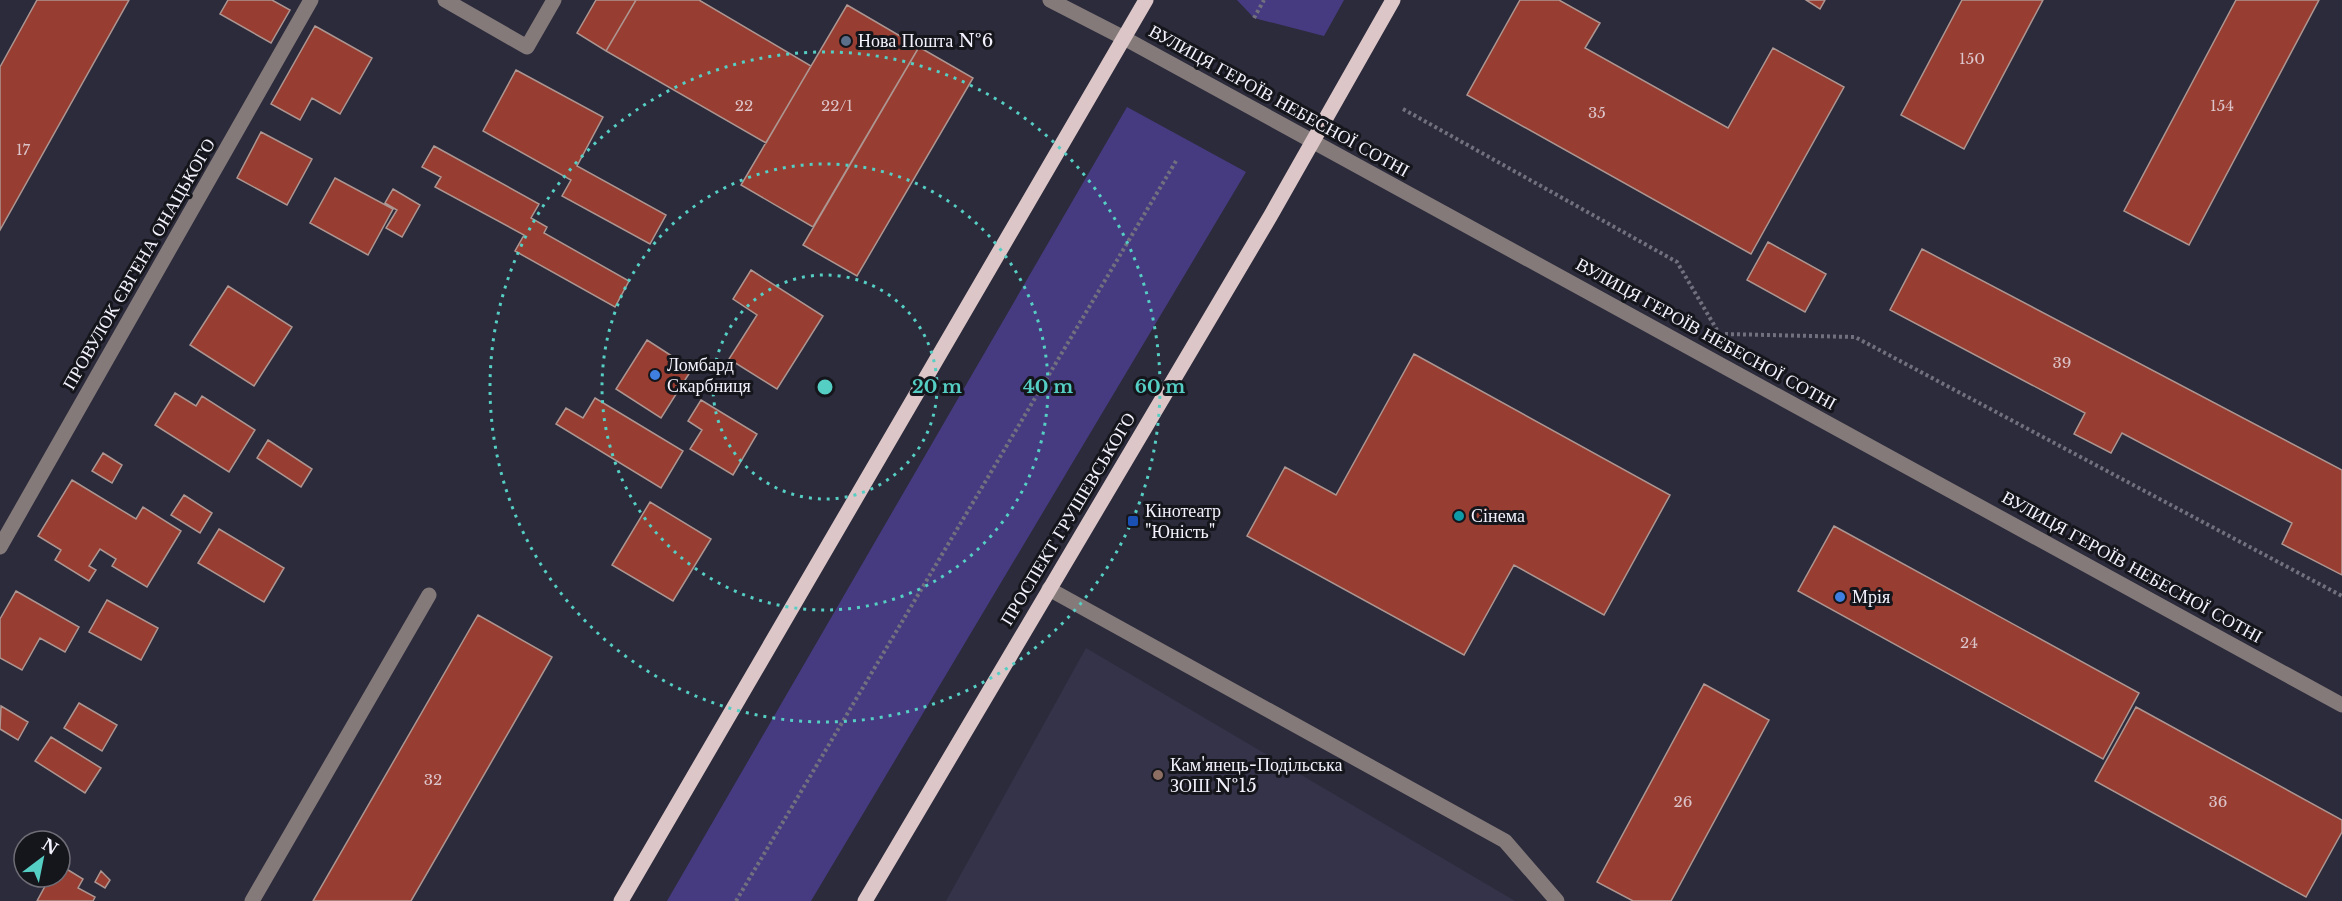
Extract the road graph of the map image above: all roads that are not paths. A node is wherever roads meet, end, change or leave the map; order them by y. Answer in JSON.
{"nodes":[{"id":1,"x":311,"y":0,"type":"edge"},
{"id":2,"x":445,"y":0,"type":"edge"},
{"id":3,"x":554,"y":0,"type":"edge"},
{"id":4,"x":1050,"y":0,"type":"edge"},
{"id":5,"x":1146,"y":0,"type":"edge"},
{"id":6,"x":1393,"y":0,"type":"edge"},
{"id":7,"x":1124,"y":38,"type":"junction"},
{"id":8,"x":1313,"y":141,"type":"junction"},
{"id":9,"x":0,"y":548,"type":"edge"},
{"id":10,"x":1049,"y":589,"type":"junction"},
{"id":11,"x":429,"y":595,"type":"dead end"},
{"id":12,"x":2342,"y":705,"type":"edge"},
{"id":13,"x":252,"y":901,"type":"edge"},
{"id":14,"x":621,"y":901,"type":"edge"},
{"id":15,"x":865,"y":901,"type":"edge"},
{"id":16,"x":1557,"y":901,"type":"edge"}],
"edges":[{"from":1,"to":9,"type":"street","name":"ПРОВУЛОК ЄВГЕНА ОНАЦЬКОГО"},
{"from":2,"to":3,"type":"street"},
{"from":4,"to":7,"type":"street","name":"ВУЛИЦЯ ГЕРОЇВ НЕБЕСНОЇ СОТНІ"},
{"from":5,"to":7,"type":"main road"},
{"from":6,"to":8,"type":"main road","name":"ПРОСПЕКТ ГРУШЕВСЬКОГО"},
{"from":7,"to":8,"type":"street","name":"ВУЛИЦЯ ГЕРОЇВ НЕБЕСНОЇ СОТНІ"},
{"from":7,"to":14,"type":"main road"},
{"from":8,"to":10,"type":"main road","name":"ПРОСПЕКТ ГРУШЕВСЬКОГО"},
{"from":8,"to":12,"type":"street","name":"ВУЛИЦЯ ГЕРОЇВ НЕБЕСНОЇ СОТНІ"},
{"from":10,"to":15,"type":"main road","name":"ПРОСПЕКТ ГРУШЕВСЬКОГО"},
{"from":10,"to":16,"type":"street"},
{"from":11,"to":13,"type":"street"}]}
